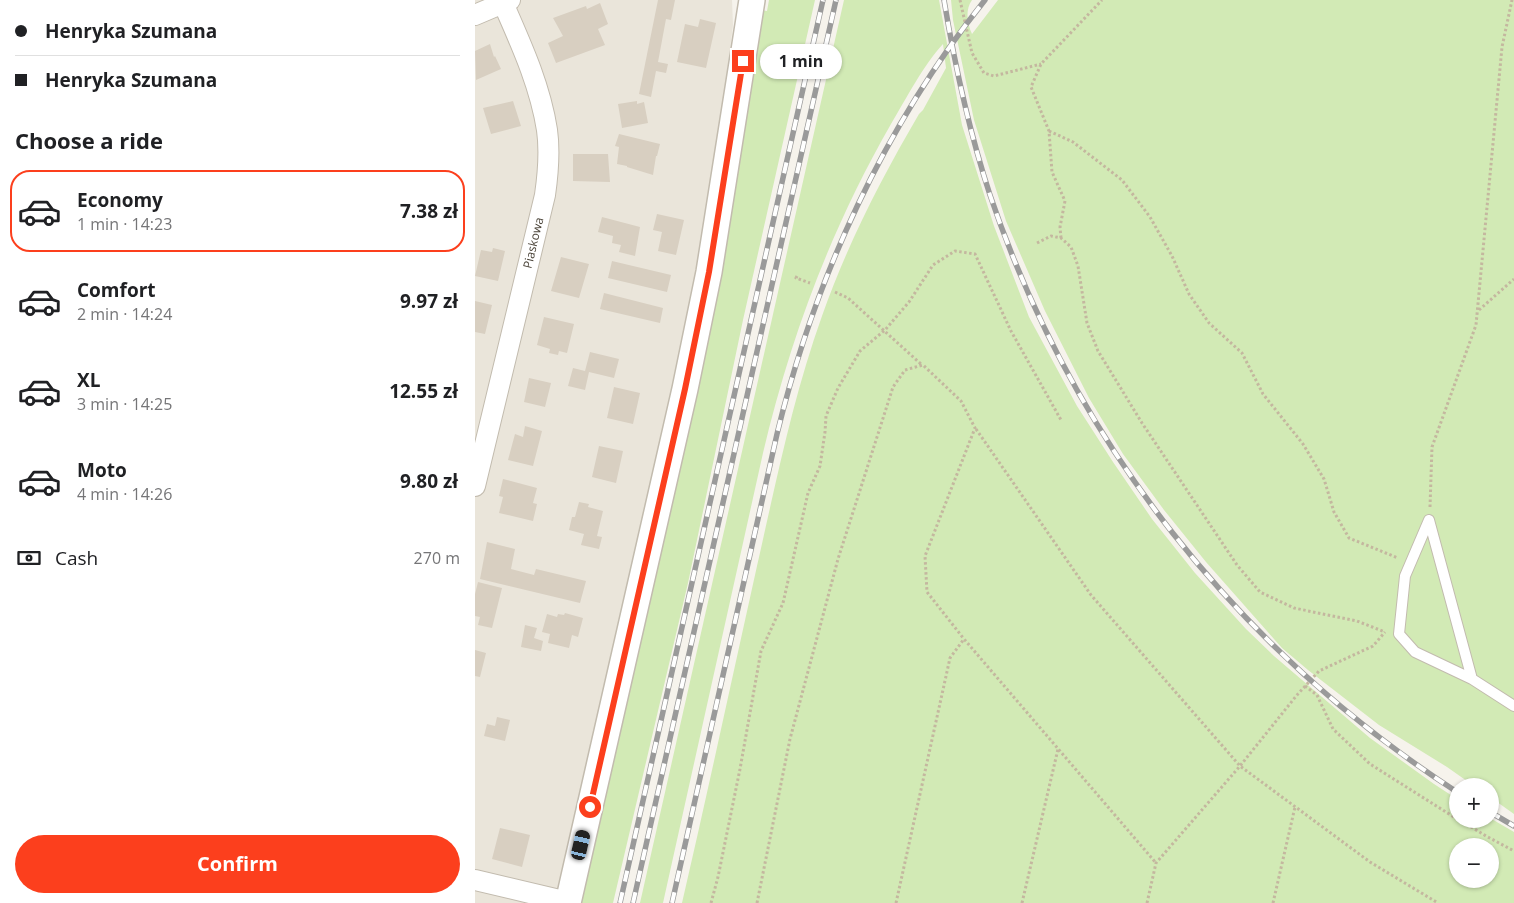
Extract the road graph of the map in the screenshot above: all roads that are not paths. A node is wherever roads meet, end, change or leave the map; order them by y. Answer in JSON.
{"nodes":[{"id":1,"x":752,"y":0,"type":"edge"},
{"id":2,"x":507,"y":1,"type":"edge"},
{"id":3,"x":475,"y":15,"type":"edge"},
{"id":4,"x":475,"y":486,"type":"edge"},
{"id":5,"x":1472,"y":679,"type":"junction"},
{"id":6,"x":1514,"y":706,"type":"edge"},
{"id":7,"x":475,"y":880,"type":"edge"},
{"id":8,"x":568,"y":902,"type":"edge"}],
"edges":[{"from":1,"to":8,"type":"street"},
{"from":2,"to":3,"type":"street"},
{"from":2,"to":4,"type":"street","name":"Piaskowa"},
{"from":5,"to":5,"type":"lane"},
{"from":5,"to":6,"type":"lane"},
{"from":7,"to":8,"type":"street"}]}
